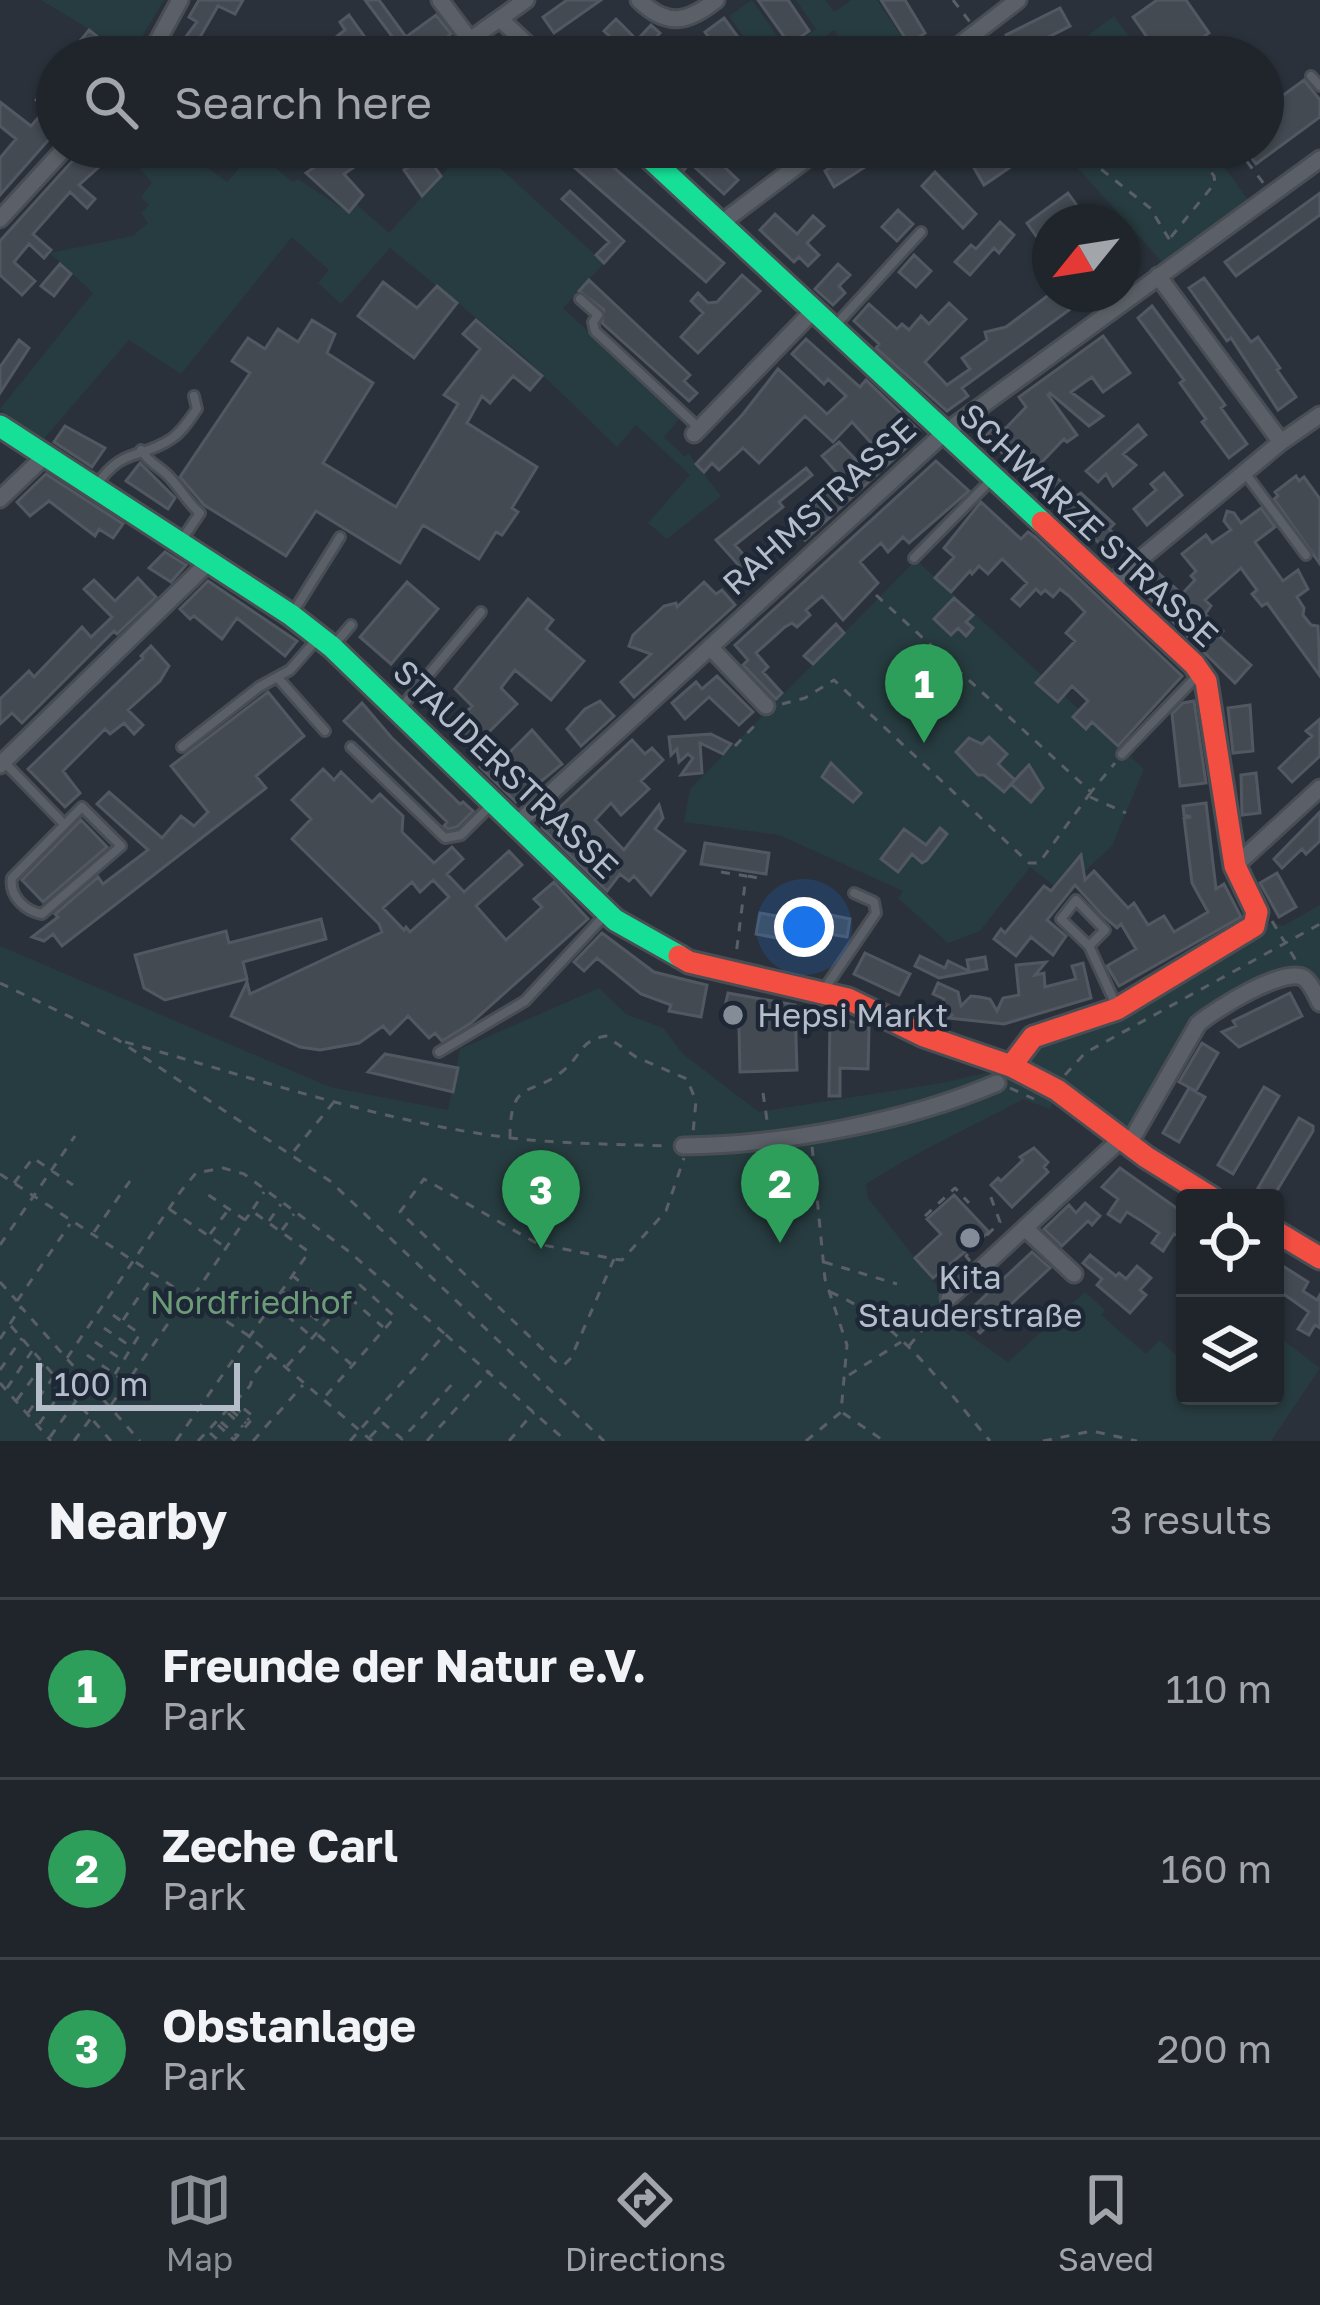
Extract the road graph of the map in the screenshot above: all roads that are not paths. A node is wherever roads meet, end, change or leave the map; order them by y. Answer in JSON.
{"nodes":[{"id":1,"x":180,"y":0,"type":"edge"},
{"id":2,"x":440,"y":0,"type":"edge"},
{"id":3,"x":526,"y":0,"type":"edge"},
{"id":4,"x":639,"y":0,"type":"edge"},
{"id":5,"x":716,"y":0,"type":"edge"},
{"id":6,"x":1018,"y":0,"type":"edge"},
{"id":7,"x":500,"y":19,"type":"junction"},
{"id":8,"x":162,"y":36,"type":"edge"},
{"id":9,"x":467,"y":36,"type":"edge"},
{"id":10,"x":476,"y":36,"type":"edge"},
{"id":11,"x":519,"y":36,"type":"edge"},
{"id":12,"x":971,"y":36,"type":"edge"},
{"id":13,"x":1311,"y":76,"type":"dead end"},
{"id":14,"x":1320,"y":86,"type":"edge"},
{"id":15,"x":1320,"y":159,"type":"edge"},
{"id":16,"x":47,"y":168,"type":"edge"},
{"id":17,"x":660,"y":168,"type":"edge"},
{"id":18,"x":794,"y":168,"type":"edge"},
{"id":19,"x":0,"y":219,"type":"edge"},
{"id":20,"x":720,"y":224,"type":"junction"},
{"id":21,"x":921,"y":232,"type":"dead end"},
{"id":22,"x":1158,"y":275,"type":"junction"},
{"id":23,"x":580,"y":299,"type":"dead end"},
{"id":24,"x":813,"y":311,"type":"junction"},
{"id":25,"x":832,"y":329,"type":"junction"},
{"id":26,"x":194,"y":396,"type":"dead end"},
{"id":27,"x":1320,"y":415,"type":"edge"},
{"id":28,"x":0,"y":426,"type":"edge"},
{"id":29,"x":697,"y":432,"type":"joint"},
{"id":30,"x":944,"y":434,"type":"junction"},
{"id":31,"x":1281,"y":442,"type":"junction"},
{"id":32,"x":141,"y":450,"type":"junction"},
{"id":33,"x":46,"y":454,"type":"junction"},
{"id":34,"x":1244,"y":471,"type":"junction"},
{"id":35,"x":993,"y":478,"type":"junction"},
{"id":36,"x":95,"y":487,"type":"junction"},
{"id":37,"x":0,"y":499,"type":"edge"},
{"id":38,"x":340,"y":537,"type":"dead end"},
{"id":39,"x":180,"y":542,"type":"junction"},
{"id":40,"x":1306,"y":555,"type":"dead end"},
{"id":41,"x":914,"y":558,"type":"dead end"},
{"id":42,"x":209,"y":562,"type":"junction"},
{"id":43,"x":1109,"y":586,"type":"junction"},
{"id":44,"x":481,"y":612,"type":"dead end"},
{"id":45,"x":291,"y":615,"type":"junction"},
{"id":46,"x":351,"y":625,"type":"dead end"},
{"id":47,"x":326,"y":642,"type":"junction"},
{"id":48,"x":710,"y":647,"type":"junction"},
{"id":49,"x":1201,"y":674,"type":"junction"},
{"id":50,"x":278,"y":678,"type":"junction"},
{"id":51,"x":770,"y":708,"type":"road end"},
{"id":52,"x":399,"y":710,"type":"junction"},
{"id":53,"x":325,"y":730,"type":"dead end"},
{"id":54,"x":182,"y":747,"type":"dead end"},
{"id":55,"x":351,"y":747,"type":"dead end"},
{"id":56,"x":1122,"y":754,"type":"road end"},
{"id":57,"x":2,"y":763,"type":"edge"},
{"id":58,"x":1320,"y":788,"type":"edge"},
{"id":59,"x":494,"y":802,"type":"junction"},
{"id":60,"x":64,"y":824,"type":"junction"},
{"id":61,"x":518,"y":824,"type":"junction"},
{"id":62,"x":1235,"y":866,"type":"junction"},
{"id":63,"x":854,"y":892,"type":"dead end"},
{"id":64,"x":608,"y":913,"type":"junction"},
{"id":65,"x":1089,"y":946,"type":"junction"},
{"id":66,"x":823,"y":992,"type":"junction"},
{"id":67,"x":1320,"y":1003,"type":"edge"},
{"id":68,"x":1117,"y":1009,"type":"junction"},
{"id":69,"x":439,"y":1052,"type":"dead end"},
{"id":70,"x":1004,"y":1074,"type":"junction"},
{"id":71,"x":1125,"y":1141,"type":"junction"},
{"id":72,"x":686,"y":1146,"type":"road end"},
{"id":73,"x":1198,"y":1189,"type":"edge"},
{"id":74,"x":1026,"y":1229,"type":"junction"},
{"id":75,"x":1284,"y":1236,"type":"edge"},
{"id":76,"x":1320,"y":1258,"type":"edge"},
{"id":77,"x":1073,"y":1274,"type":"dead end"},
{"id":78,"x":950,"y":1298,"type":"road end"}],
"edges":[{"from":1,"to":8,"type":"street"},
{"from":2,"to":9,"type":"street"},
{"from":3,"to":7,"type":"street"},
{"from":4,"to":5,"type":"street"},
{"from":6,"to":12,"type":"street"},
{"from":7,"to":10,"type":"street"},
{"from":7,"to":11,"type":"street"},
{"from":13,"to":14,"type":"lane"},
{"from":15,"to":22,"type":"street","name":"RAHMSTRASSE"},
{"from":16,"to":19,"type":"street"},
{"from":17,"to":20,"type":"main road","name":"SCHWARZE STRASSE"},
{"from":18,"to":20,"type":"street"},
{"from":20,"to":24,"type":"main road","name":"SCHWARZE STRASSE"},
{"from":21,"to":25,"type":"lane"},
{"from":22,"to":30,"type":"street","name":"RAHMSTRASSE"},
{"from":22,"to":31,"type":"street"},
{"from":23,"to":29,"type":"lane"},
{"from":24,"to":25,"type":"main road","name":"SCHWARZE STRASSE"},
{"from":24,"to":29,"type":"street"},
{"from":25,"to":30,"type":"main road","name":"SCHWARZE STRASSE"},
{"from":26,"to":32,"type":"lane"},
{"from":27,"to":31,"type":"street"},
{"from":28,"to":33,"type":"main road","name":"STAUDERSTRASSE"},
{"from":30,"to":35,"type":"main road","name":"SCHWARZE STRASSE"},
{"from":30,"to":48,"type":"street","name":"RAHMSTRASSE"},
{"from":31,"to":34,"type":"street"},
{"from":32,"to":36,"type":"lane"},
{"from":32,"to":39,"type":"lane"},
{"from":33,"to":36,"type":"main road","name":"STAUDERSTRASSE"},
{"from":33,"to":37,"type":"street"},
{"from":34,"to":40,"type":"lane"},
{"from":34,"to":43,"type":"street"},
{"from":35,"to":41,"type":"lane"},
{"from":35,"to":43,"type":"main road","name":"SCHWARZE STRASSE"},
{"from":36,"to":39,"type":"main road","name":"STAUDERSTRASSE"},
{"from":38,"to":45,"type":"lane"},
{"from":39,"to":42,"type":"main road","name":"STAUDERSTRASSE"},
{"from":42,"to":45,"type":"main road","name":"STAUDERSTRASSE"},
{"from":42,"to":57,"type":"street"},
{"from":43,"to":49,"type":"main road","name":"SCHWARZE STRASSE"},
{"from":44,"to":52,"type":"lane"},
{"from":45,"to":47,"type":"main road","name":"STAUDERSTRASSE"},
{"from":46,"to":47,"type":"lane"},
{"from":47,"to":50,"type":"lane"},
{"from":47,"to":52,"type":"main road","name":"STAUDERSTRASSE"},
{"from":48,"to":51,"type":"street"},
{"from":48,"to":61,"type":"street","name":"RAHMSTRASSE"},
{"from":49,"to":56,"type":"lane"},
{"from":49,"to":62,"type":"main road","name":"SCHWARZE STRASSE"},
{"from":50,"to":53,"type":"lane"},
{"from":50,"to":54,"type":"lane"},
{"from":52,"to":59,"type":"main road","name":"STAUDERSTRASSE"},
{"from":55,"to":59,"type":"lane"},
{"from":57,"to":60,"type":"lane"},
{"from":58,"to":62,"type":"street"},
{"from":59,"to":61,"type":"main road","name":"STAUDERSTRASSE"},
{"from":60,"to":60,"type":"lane"},
{"from":61,"to":64,"type":"main road","name":"STAUDERSTRASSE"},
{"from":62,"to":68,"type":"main road","name":"SCHWARZE STRASSE"},
{"from":63,"to":66,"type":"lane"},
{"from":64,"to":66,"type":"main road","name":"STAUDERSTRASSE"},
{"from":64,"to":69,"type":"lane"},
{"from":65,"to":65,"type":"lane"},
{"from":65,"to":68,"type":"lane"},
{"from":66,"to":70,"type":"main road","name":"STAUDERSTRASSE"},
{"from":67,"to":71,"type":"street"},
{"from":68,"to":70,"type":"main road","name":"SCHWARZE STRASSE"},
{"from":70,"to":71,"type":"main road","name":"STAUDERSTRASSE"},
{"from":70,"to":72,"type":"street"},
{"from":71,"to":73,"type":"main road","name":"STAUDERSTRASSE"},
{"from":71,"to":74,"type":"street"},
{"from":74,"to":77,"type":"street"},
{"from":74,"to":78,"type":"street"},
{"from":75,"to":76,"type":"main road"}]}
